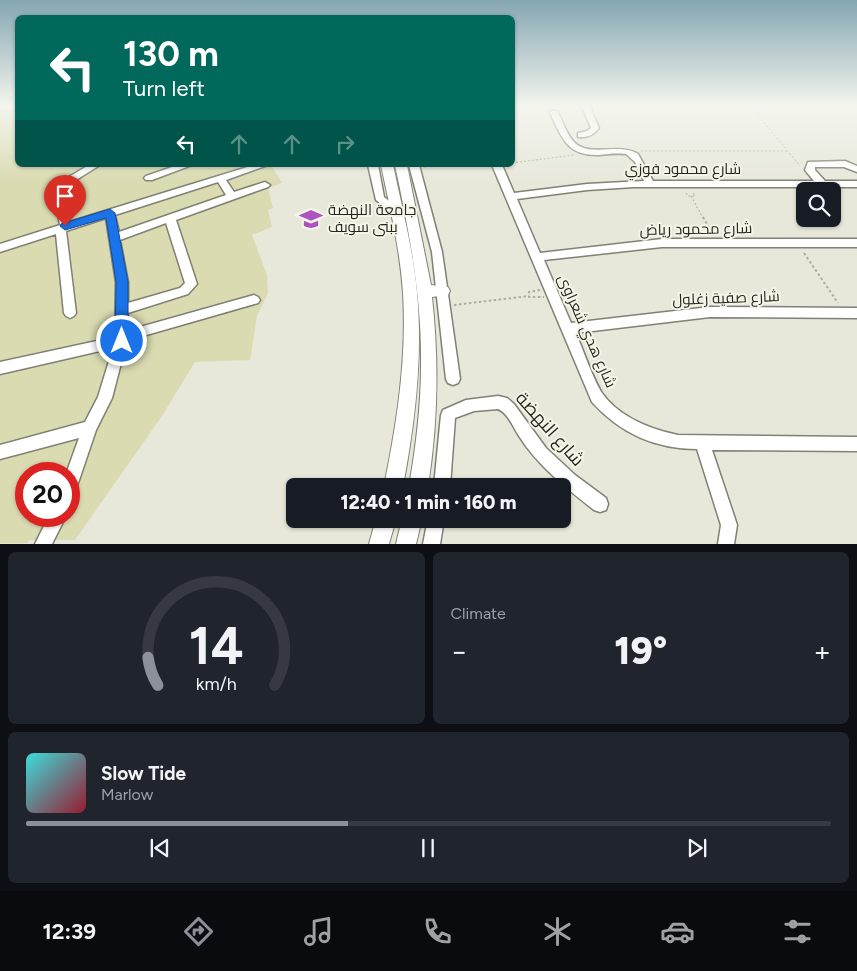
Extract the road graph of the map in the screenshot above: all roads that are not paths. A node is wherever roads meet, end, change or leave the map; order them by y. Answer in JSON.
{"nodes":[{"id":1,"x":565,"y":132,"type":"edge"},
{"id":2,"x":591,"y":132,"type":"edge"},
{"id":3,"x":581,"y":135,"type":"dead end"},
{"id":4,"x":92,"y":167,"type":"edge"},
{"id":5,"x":181,"y":167,"type":"edge"},
{"id":6,"x":257,"y":167,"type":"edge"},
{"id":7,"x":373,"y":167,"type":"edge"},
{"id":8,"x":498,"y":167,"type":"edge"},
{"id":9,"x":402,"y":168,"type":"edge"},
{"id":10,"x":857,"y":168,"type":"edge"},
{"id":11,"x":149,"y":178,"type":"dead end"},
{"id":12,"x":221,"y":179,"type":"junction"},
{"id":13,"x":817,"y":182,"type":"edge"},
{"id":14,"x":650,"y":184,"type":"junction"},
{"id":15,"x":796,"y":184,"type":"edge"},
{"id":16,"x":841,"y":184,"type":"edge"},
{"id":17,"x":857,"y":184,"type":"edge"},
{"id":18,"x":265,"y":185,"type":"dead end"},
{"id":19,"x":232,"y":196,"type":"junction"},
{"id":20,"x":510,"y":197,"type":"junction"},
{"id":21,"x":396,"y":211,"type":"junction"},
{"id":22,"x":110,"y":213,"type":"junction"},
{"id":23,"x":170,"y":218,"type":"junction"},
{"id":24,"x":63,"y":227,"type":"junction"},
{"id":25,"x":114,"y":238,"type":"junction"},
{"id":26,"x":857,"y":242,"type":"edge"},
{"id":27,"x":0,"y":248,"type":"edge"},
{"id":28,"x":536,"y":257,"type":"junction"},
{"id":29,"x":443,"y":290,"type":"junction"},
{"id":30,"x":426,"y":291,"type":"junction"},
{"id":31,"x":254,"y":300,"type":"dead end"},
{"id":32,"x":122,"y":310,"type":"junction"},
{"id":33,"x":70,"y":313,"type":"dead end"},
{"id":34,"x":851,"y":313,"type":"edge"},
{"id":35,"x":568,"y":330,"type":"junction"},
{"id":36,"x":122,"y":341,"type":"junction"},
{"id":37,"x":0,"y":368,"type":"edge"},
{"id":38,"x":453,"y":379,"type":"dead end"},
{"id":39,"x":90,"y":428,"type":"junction"},
{"id":40,"x":702,"y":442,"type":"junction"},
{"id":41,"x":857,"y":444,"type":"edge"},
{"id":42,"x":0,"y":452,"type":"edge"},
{"id":43,"x":78,"y":462,"type":"edge"},
{"id":44,"x":395,"y":478,"type":"edge"},
{"id":45,"x":420,"y":478,"type":"edge"},
{"id":46,"x":443,"y":478,"type":"edge"},
{"id":47,"x":567,"y":478,"type":"edge"},
{"id":48,"x":571,"y":482,"type":"edge"},
{"id":49,"x":600,"y":504,"type":"dead end"},
{"id":50,"x":52,"y":527,"type":"edge"},
{"id":51,"x":383,"y":528,"type":"edge"},
{"id":52,"x":410,"y":528,"type":"edge"},
{"id":53,"x":434,"y":528,"type":"edge"},
{"id":54,"x":43,"y":544,"type":"edge"},
{"id":55,"x":379,"y":544,"type":"edge"},
{"id":56,"x":406,"y":544,"type":"edge"},
{"id":57,"x":431,"y":544,"type":"edge"},
{"id":58,"x":726,"y":544,"type":"edge"}],
"edges":[{"from":1,"to":14,"type":"street"},
{"from":2,"to":3,"type":"street"},
{"from":4,"to":24,"type":"street"},
{"from":5,"to":11,"type":"street"},
{"from":6,"to":12,"type":"street"},
{"from":7,"to":21,"type":"street"},
{"from":8,"to":20,"type":"street","name":"شارع هدي شعراوى"},
{"from":9,"to":21,"type":"main road"},
{"from":9,"to":29,"type":"street"},
{"from":9,"to":30,"type":"main road"},
{"from":10,"to":13,"type":"street"},
{"from":12,"to":19,"type":"street"},
{"from":12,"to":22,"type":"street"},
{"from":14,"to":15,"type":"street","name":"شارع محمود فوزي"},
{"from":14,"to":20,"type":"street","name":"شارع محمود فوزي"},
{"from":16,"to":17,"type":"street","name":"شارع محمود فوزي"},
{"from":18,"to":19,"type":"street"},
{"from":19,"to":23,"type":"street"},
{"from":20,"to":28,"type":"street","name":"شارع هدي شعراوى"},
{"from":21,"to":44,"type":"main road"},
{"from":22,"to":24,"type":"street"},
{"from":22,"to":25,"type":"street"},
{"from":23,"to":25,"type":"street"},
{"from":23,"to":32,"type":"street"},
{"from":24,"to":27,"type":"street"},
{"from":24,"to":33,"type":"street"},
{"from":25,"to":32,"type":"street"},
{"from":26,"to":28,"type":"street","name":"شارع محمود رياض"},
{"from":28,"to":35,"type":"street","name":"شارع هدي شعراوى"},
{"from":29,"to":30,"type":"main road"},
{"from":29,"to":38,"type":"street"},
{"from":30,"to":45,"type":"main road"},
{"from":31,"to":36,"type":"street"},
{"from":32,"to":36,"type":"street"},
{"from":34,"to":35,"type":"street","name":"شارع صفية زغلول"},
{"from":35,"to":40,"type":"street","name":"شارع هدي شعراوى"},
{"from":36,"to":37,"type":"street"},
{"from":36,"to":39,"type":"street"},
{"from":39,"to":42,"type":"street"},
{"from":39,"to":43,"type":"street"},
{"from":40,"to":41,"type":"street","name":"شارع هدي شعراوى"},
{"from":40,"to":58,"type":"street"},
{"from":46,"to":47,"type":"street","name":"شارع النهضة"},
{"from":48,"to":49,"type":"street","name":"شارع النهضة"},
{"from":50,"to":54,"type":"street"},
{"from":51,"to":55,"type":"main road"},
{"from":52,"to":56,"type":"main road"},
{"from":53,"to":57,"type":"street"}]}
